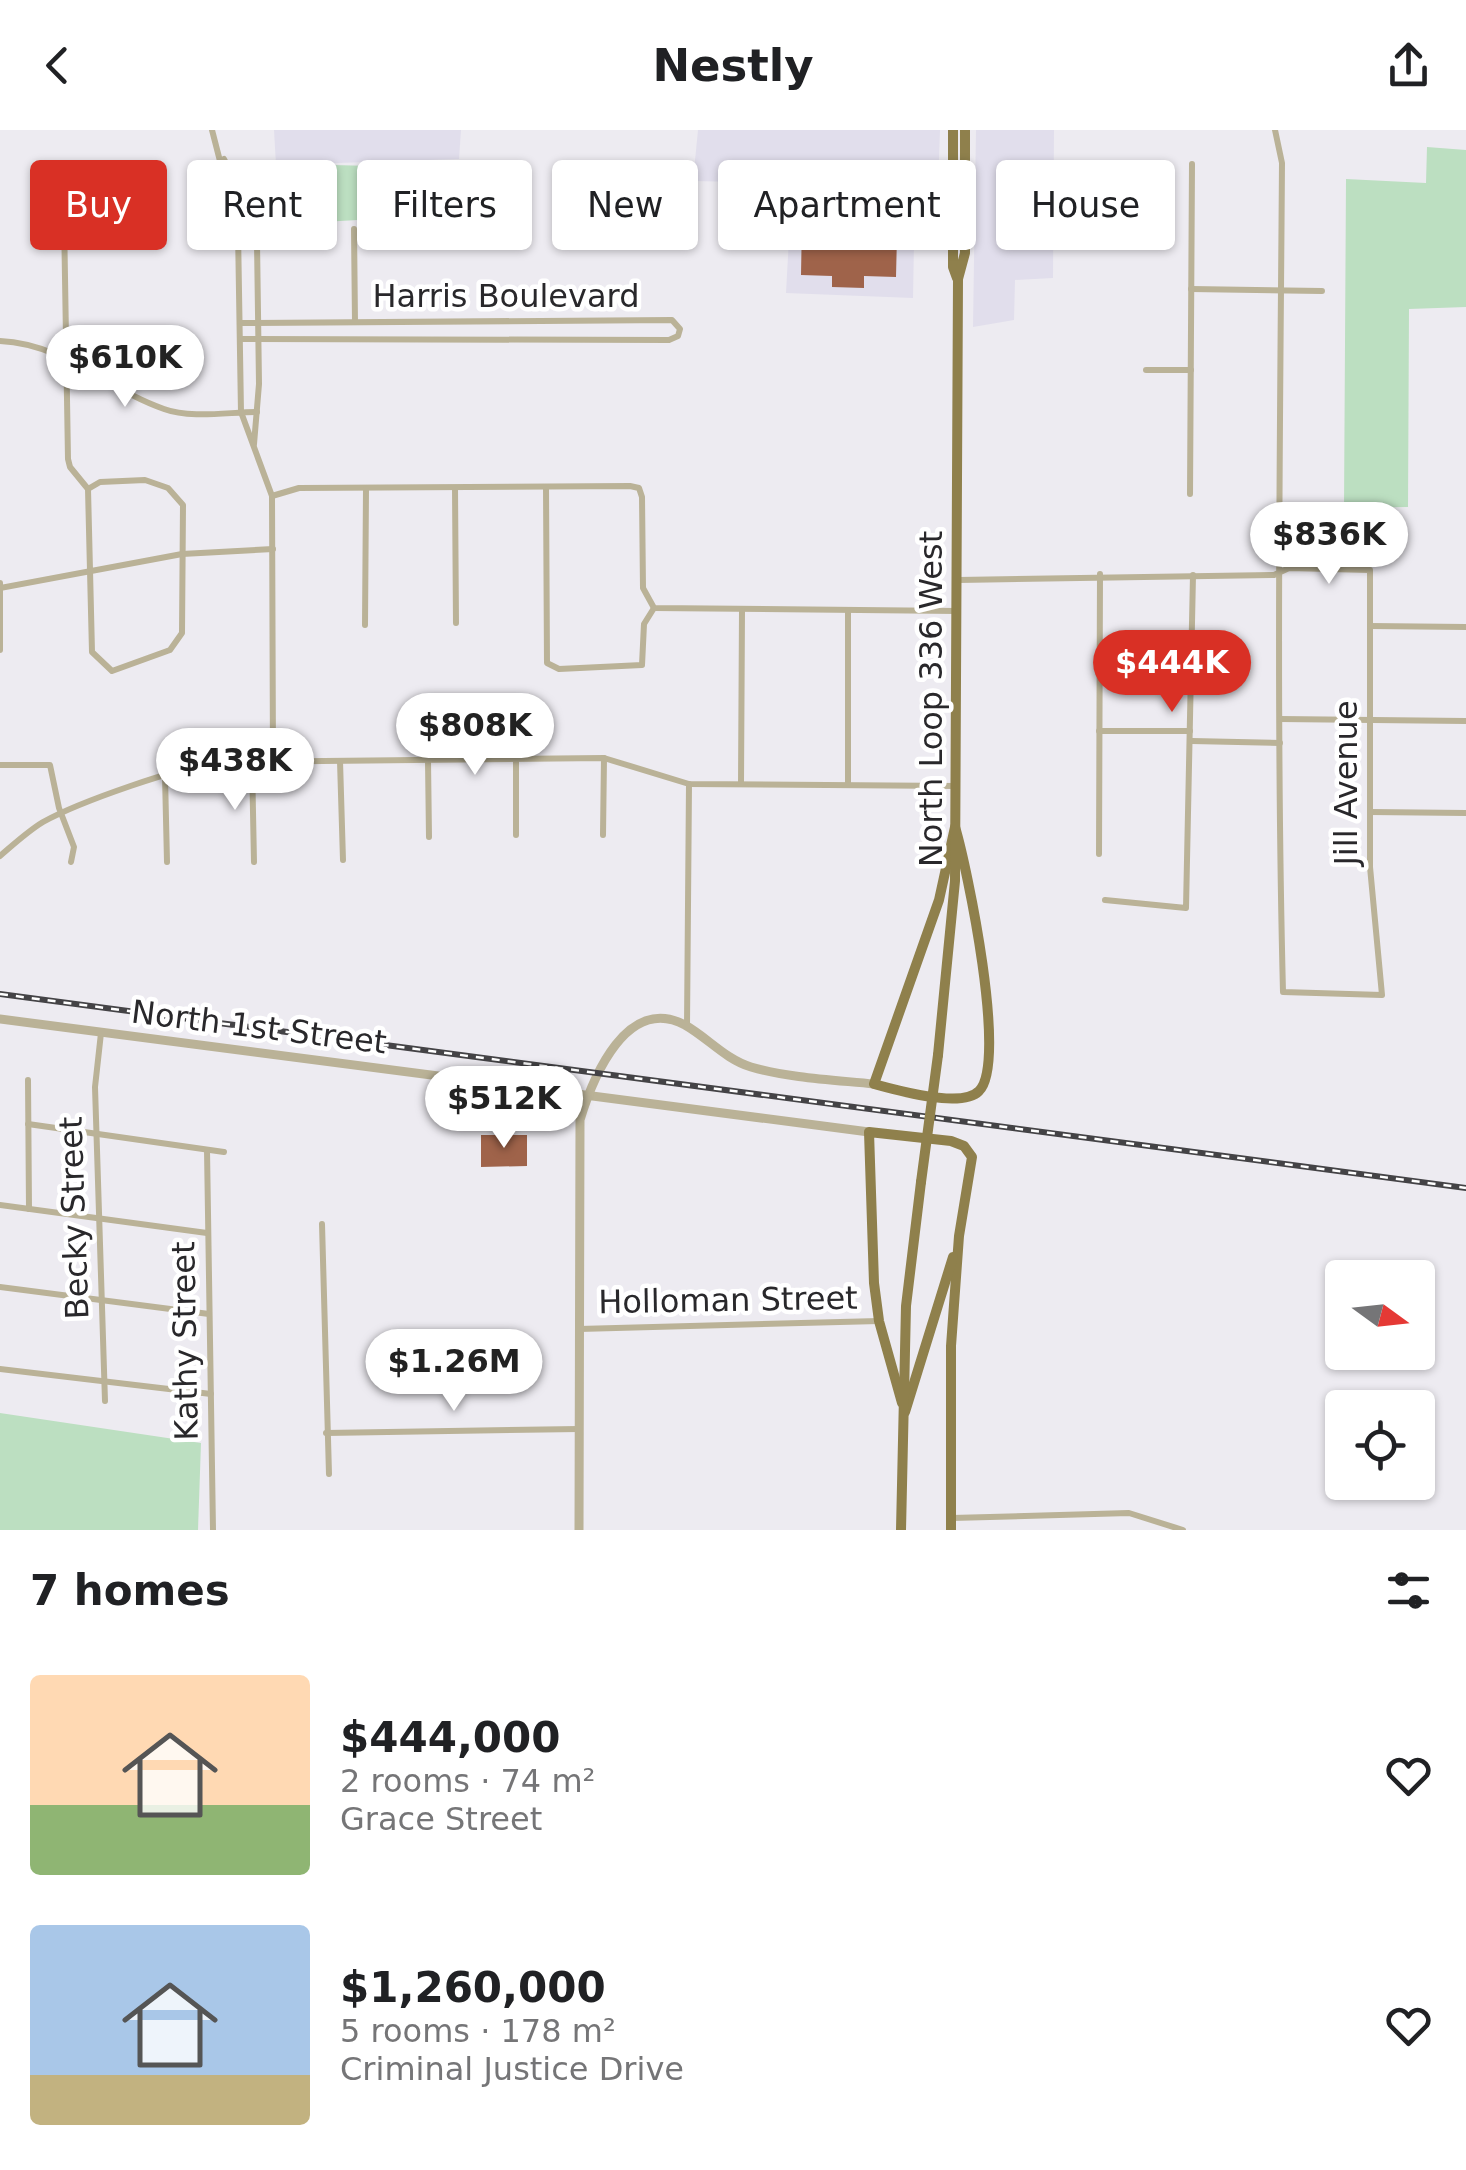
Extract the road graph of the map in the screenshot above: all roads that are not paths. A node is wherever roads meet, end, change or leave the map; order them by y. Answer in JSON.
{"nodes":[{"id":1,"x":212,"y":130,"type":"edge"},
{"id":2,"x":953,"y":130,"type":"edge"},
{"id":3,"x":965,"y":130,"type":"edge"},
{"id":4,"x":1275,"y":130,"type":"edge"},
{"id":5,"x":216,"y":144,"type":"junction"},
{"id":6,"x":953,"y":150,"type":"junction"},
{"id":7,"x":953,"y":160,"type":"edge"},
{"id":8,"x":958,"y":160,"type":"edge"},
{"id":9,"x":966,"y":160,"type":"edge"},
{"id":10,"x":1192,"y":164,"type":"dead end"},
{"id":11,"x":354,"y":229,"type":"dead end"},
{"id":12,"x":64,"y":250,"type":"edge"},
{"id":13,"x":952,"y":250,"type":"edge"},
{"id":14,"x":965,"y":250,"type":"edge"},
{"id":15,"x":958,"y":278,"type":"junction"},
{"id":16,"x":1191,"y":289,"type":"junction"},
{"id":17,"x":1281,"y":291,"type":"junction"},
{"id":18,"x":1322,"y":291,"type":"dead end"},
{"id":19,"x":355,"y":322,"type":"junction"},
{"id":20,"x":240,"y":323,"type":"junction"},
{"id":21,"x":258,"y":323,"type":"junction"},
{"id":22,"x":240,"y":339,"type":"junction"},
{"id":23,"x":258,"y":339,"type":"junction"},
{"id":24,"x":0,"y":341,"type":"edge"},
{"id":25,"x":66,"y":356,"type":"junction"},
{"id":26,"x":1146,"y":370,"type":"dead end"},
{"id":27,"x":1191,"y":370,"type":"junction"},
{"id":28,"x":241,"y":412,"type":"junction"},
{"id":29,"x":258,"y":412,"type":"junction"},
{"id":30,"x":254,"y":445,"type":"junction"},
{"id":31,"x":546,"y":487,"type":"junction"},
{"id":32,"x":455,"y":488,"type":"junction"},
{"id":33,"x":88,"y":489,"type":"junction"},
{"id":34,"x":366,"y":489,"type":"junction"},
{"id":35,"x":1190,"y":494,"type":"dead end"},
{"id":36,"x":272,"y":496,"type":"junction"},
{"id":37,"x":272,"y":550,"type":"junction"},
{"id":38,"x":182,"y":554,"type":"junction"},
{"id":39,"x":90,"y":570,"type":"junction"},
{"id":40,"x":1282,"y":572,"type":"junction"},
{"id":41,"x":1100,"y":574,"type":"junction"},
{"id":42,"x":1193,"y":575,"type":"junction"},
{"id":43,"x":958,"y":580,"type":"junction"},
{"id":44,"x":0,"y":587,"type":"edge"},
{"id":45,"x":654,"y":608,"type":"junction"},
{"id":46,"x":848,"y":610,"type":"junction"},
{"id":47,"x":742,"y":611,"type":"junction"},
{"id":48,"x":957,"y":611,"type":"junction"},
{"id":49,"x":456,"y":623,"type":"dead end"},
{"id":50,"x":365,"y":625,"type":"dead end"},
{"id":51,"x":1370,"y":626,"type":"junction"},
{"id":52,"x":1466,"y":627,"type":"edge"},
{"id":53,"x":0,"y":650,"type":"edge"},
{"id":54,"x":1280,"y":719,"type":"junction"},
{"id":55,"x":1370,"y":720,"type":"junction"},
{"id":56,"x":1466,"y":721,"type":"edge"},
{"id":57,"x":1099,"y":731,"type":"junction"},
{"id":58,"x":1190,"y":731,"type":"junction"},
{"id":59,"x":1192,"y":741,"type":"junction"},
{"id":60,"x":1280,"y":742,"type":"junction"},
{"id":61,"x":604,"y":758,"type":"junction"},
{"id":62,"x":516,"y":759,"type":"junction"},
{"id":63,"x":428,"y":761,"type":"junction"},
{"id":64,"x":252,"y":762,"type":"junction"},
{"id":65,"x":272,"y":762,"type":"junction"},
{"id":66,"x":340,"y":762,"type":"junction"},
{"id":67,"x":0,"y":765,"type":"edge"},
{"id":68,"x":165,"y":776,"type":"junction"},
{"id":69,"x":848,"y":783,"type":"junction"},
{"id":70,"x":688,"y":784,"type":"junction"},
{"id":71,"x":741,"y":784,"type":"junction"},
{"id":72,"x":956,"y":786,"type":"junction"},
{"id":73,"x":1370,"y":812,"type":"junction"},
{"id":74,"x":62,"y":813,"type":"junction"},
{"id":75,"x":1466,"y":813,"type":"edge"},
{"id":76,"x":955,"y":827,"type":"junction"},
{"id":77,"x":516,"y":835,"type":"dead end"},
{"id":78,"x":603,"y":835,"type":"dead end"},
{"id":79,"x":429,"y":837,"type":"dead end"},
{"id":80,"x":1099,"y":854,"type":"dead end"},
{"id":81,"x":0,"y":856,"type":"edge"},
{"id":82,"x":342,"y":860,"type":"dead end"},
{"id":83,"x":71,"y":862,"type":"dead end"},
{"id":84,"x":166,"y":862,"type":"dead end"},
{"id":85,"x":254,"y":862,"type":"dead end"},
{"id":86,"x":1105,"y":900,"type":"dead end"},
{"id":87,"x":0,"y":1020,"type":"edge"},
{"id":88,"x":687,"y":1026,"type":"junction"},
{"id":89,"x":101,"y":1033,"type":"junction"},
{"id":90,"x":28,"y":1080,"type":"dead end"},
{"id":91,"x":874,"y":1084,"type":"junction"},
{"id":92,"x":588,"y":1094,"type":"junction"},
{"id":93,"x":28,"y":1124,"type":"junction"},
{"id":94,"x":868,"y":1132,"type":"junction"},
{"id":95,"x":97,"y":1135,"type":"junction"},
{"id":96,"x":206,"y":1150,"type":"junction"},
{"id":97,"x":224,"y":1152,"type":"dead end"},
{"id":98,"x":0,"y":1205,"type":"edge"},
{"id":99,"x":29,"y":1210,"type":"junction"},
{"id":100,"x":99,"y":1219,"type":"junction"},
{"id":101,"x":322,"y":1224,"type":"dead end"},
{"id":102,"x":207,"y":1233,"type":"junction"},
{"id":103,"x":959,"y":1236,"type":"junction"},
{"id":104,"x":0,"y":1286,"type":"edge"},
{"id":105,"x":102,"y":1300,"type":"junction"},
{"id":106,"x":209,"y":1314,"type":"junction"},
{"id":107,"x":879,"y":1321,"type":"junction"},
{"id":108,"x":579,"y":1329,"type":"junction"},
{"id":109,"x":0,"y":1369,"type":"edge"},
{"id":110,"x":106,"y":1382,"type":"junction"},
{"id":111,"x":211,"y":1394,"type":"junction"},
{"id":112,"x":106,"y":1402,"type":"dead end"},
{"id":113,"x":902,"y":1403,"type":"junction"},
{"id":114,"x":902,"y":1419,"type":"junction"},
{"id":115,"x":579,"y":1429,"type":"junction"},
{"id":116,"x":326,"y":1433,"type":"junction"},
{"id":117,"x":330,"y":1474,"type":"dead end"},
{"id":118,"x":952,"y":1524,"type":"edge"},
{"id":119,"x":214,"y":1530,"type":"edge"},
{"id":120,"x":579,"y":1530,"type":"edge"},
{"id":121,"x":901,"y":1530,"type":"edge"},
{"id":122,"x":1183,"y":1530,"type":"edge"}],
"edges":[{"from":1,"to":5,"type":"street"},
{"from":2,"to":6,"type":"main road","name":"North Loop 336 West"},
{"from":3,"to":9,"type":"main road","name":"North Loop 336 West"},
{"from":4,"to":17,"type":"street"},
{"from":5,"to":20,"type":"street"},
{"from":5,"to":21,"type":"street"},
{"from":6,"to":7,"type":"main road","name":"North Loop 336 West"},
{"from":6,"to":8,"type":"main road"},
{"from":10,"to":16,"type":"street"},
{"from":11,"to":19,"type":"street"},
{"from":12,"to":25,"type":"street"},
{"from":13,"to":15,"type":"main road","name":"North Loop 336 West"},
{"from":14,"to":15,"type":"main road","name":"North Loop 336 West"},
{"from":15,"to":43,"type":"main road","name":"North Loop 336 West"},
{"from":16,"to":17,"type":"street"},
{"from":16,"to":27,"type":"street"},
{"from":17,"to":18,"type":"street"},
{"from":17,"to":40,"type":"street"},
{"from":19,"to":21,"type":"street","name":"Harris Boulevard"},
{"from":19,"to":23,"type":"street","name":"Harris Boulevard"},
{"from":20,"to":21,"type":"street","name":"Harris Boulevard"},
{"from":20,"to":22,"type":"street"},
{"from":21,"to":23,"type":"street"},
{"from":22,"to":23,"type":"street","name":"Harris Boulevard"},
{"from":22,"to":28,"type":"street"},
{"from":23,"to":29,"type":"street"},
{"from":24,"to":25,"type":"street"},
{"from":25,"to":28,"type":"street"},
{"from":25,"to":33,"type":"street"},
{"from":26,"to":27,"type":"street"},
{"from":27,"to":35,"type":"street"},
{"from":28,"to":29,"type":"street"},
{"from":28,"to":30,"type":"street"},
{"from":29,"to":30,"type":"street"},
{"from":30,"to":36,"type":"street"},
{"from":31,"to":32,"type":"street"},
{"from":31,"to":45,"type":"street"},
{"from":31,"to":45,"type":"street"},
{"from":32,"to":34,"type":"street"},
{"from":32,"to":49,"type":"street"},
{"from":33,"to":38,"type":"street"},
{"from":33,"to":39,"type":"street"},
{"from":34,"to":36,"type":"street"},
{"from":34,"to":50,"type":"street"},
{"from":36,"to":37,"type":"street"},
{"from":37,"to":38,"type":"street"},
{"from":37,"to":65,"type":"street"},
{"from":38,"to":39,"type":"street"},
{"from":38,"to":39,"type":"street"},
{"from":39,"to":44,"type":"street"},
{"from":40,"to":42,"type":"street"},
{"from":40,"to":51,"type":"street","name":"Jill Avenue"},
{"from":40,"to":54,"type":"street"},
{"from":41,"to":42,"type":"street"},
{"from":41,"to":43,"type":"street"},
{"from":41,"to":57,"type":"street"},
{"from":42,"to":58,"type":"street"},
{"from":43,"to":48,"type":"main road","name":"North Loop 336 West"},
{"from":44,"to":53,"type":"street"},
{"from":45,"to":47,"type":"street"},
{"from":46,"to":47,"type":"street"},
{"from":46,"to":48,"type":"street"},
{"from":46,"to":69,"type":"street"},
{"from":47,"to":71,"type":"street"},
{"from":48,"to":72,"type":"main road","name":"North Loop 336 West"},
{"from":51,"to":52,"type":"street"},
{"from":51,"to":55,"type":"street","name":"Jill Avenue"},
{"from":54,"to":55,"type":"street"},
{"from":54,"to":60,"type":"street"},
{"from":55,"to":56,"type":"street"},
{"from":55,"to":73,"type":"street","name":"Jill Avenue"},
{"from":57,"to":58,"type":"street"},
{"from":57,"to":80,"type":"street"},
{"from":58,"to":59,"type":"street"},
{"from":59,"to":60,"type":"street"},
{"from":59,"to":86,"type":"street"},
{"from":60,"to":73,"type":"street","name":"Jill Avenue"},
{"from":61,"to":62,"type":"street"},
{"from":61,"to":70,"type":"street"},
{"from":61,"to":78,"type":"street"},
{"from":62,"to":63,"type":"street"},
{"from":62,"to":77,"type":"street"},
{"from":63,"to":66,"type":"street"},
{"from":63,"to":79,"type":"street"},
{"from":64,"to":65,"type":"street"},
{"from":64,"to":68,"type":"street"},
{"from":64,"to":85,"type":"street"},
{"from":65,"to":66,"type":"street"},
{"from":66,"to":82,"type":"street"},
{"from":67,"to":74,"type":"street"},
{"from":68,"to":74,"type":"street"},
{"from":68,"to":84,"type":"street"},
{"from":69,"to":71,"type":"street"},
{"from":69,"to":72,"type":"street"},
{"from":70,"to":71,"type":"street"},
{"from":70,"to":88,"type":"street"},
{"from":72,"to":76,"type":"main road","name":"North Loop 336 West"},
{"from":73,"to":75,"type":"street"},
{"from":74,"to":81,"type":"street"},
{"from":74,"to":83,"type":"street"},
{"from":76,"to":91,"type":"main road"},
{"from":76,"to":91,"type":"main road"},
{"from":76,"to":113,"type":"main road","name":"North Loop 336 West","bridge":true},
{"from":87,"to":89,"type":"street","name":"North 1st Street"},
{"from":88,"to":91,"type":"street"},
{"from":88,"to":92,"type":"street"},
{"from":89,"to":92,"type":"street","name":"North 1st Street"},
{"from":89,"to":95,"type":"street","name":"Becky Street"},
{"from":90,"to":93,"type":"street"},
{"from":92,"to":94,"type":"street","name":"North 1st Street"},
{"from":92,"to":108,"type":"street"},
{"from":93,"to":95,"type":"street"},
{"from":93,"to":99,"type":"street"},
{"from":94,"to":103,"type":"main road"},
{"from":94,"to":107,"type":"main road"},
{"from":95,"to":96,"type":"street"},
{"from":95,"to":100,"type":"street","name":"Becky Street"},
{"from":96,"to":97,"type":"street"},
{"from":96,"to":102,"type":"street","name":"Kathy Street"},
{"from":98,"to":99,"type":"street"},
{"from":99,"to":100,"type":"street"},
{"from":100,"to":102,"type":"street"},
{"from":100,"to":105,"type":"street","name":"Becky Street"},
{"from":101,"to":116,"type":"street"},
{"from":102,"to":106,"type":"street","name":"Kathy Street"},
{"from":103,"to":114,"type":"main road"},
{"from":103,"to":118,"type":"main road"},
{"from":104,"to":105,"type":"street"},
{"from":105,"to":106,"type":"street"},
{"from":105,"to":110,"type":"street","name":"Becky Street"},
{"from":106,"to":111,"type":"street","name":"Kathy Street"},
{"from":107,"to":108,"type":"street","name":"Holloman Street"},
{"from":107,"to":113,"type":"main road"},
{"from":108,"to":115,"type":"street"},
{"from":109,"to":110,"type":"street"},
{"from":110,"to":111,"type":"street"},
{"from":110,"to":112,"type":"street","name":"Becky Street"},
{"from":111,"to":119,"type":"street","name":"Kathy Street"},
{"from":113,"to":114,"type":"main road"},
{"from":114,"to":121,"type":"main road"},
{"from":115,"to":116,"type":"street"},
{"from":115,"to":120,"type":"street"},
{"from":116,"to":117,"type":"street"},
{"from":118,"to":122,"type":"street"}]}
